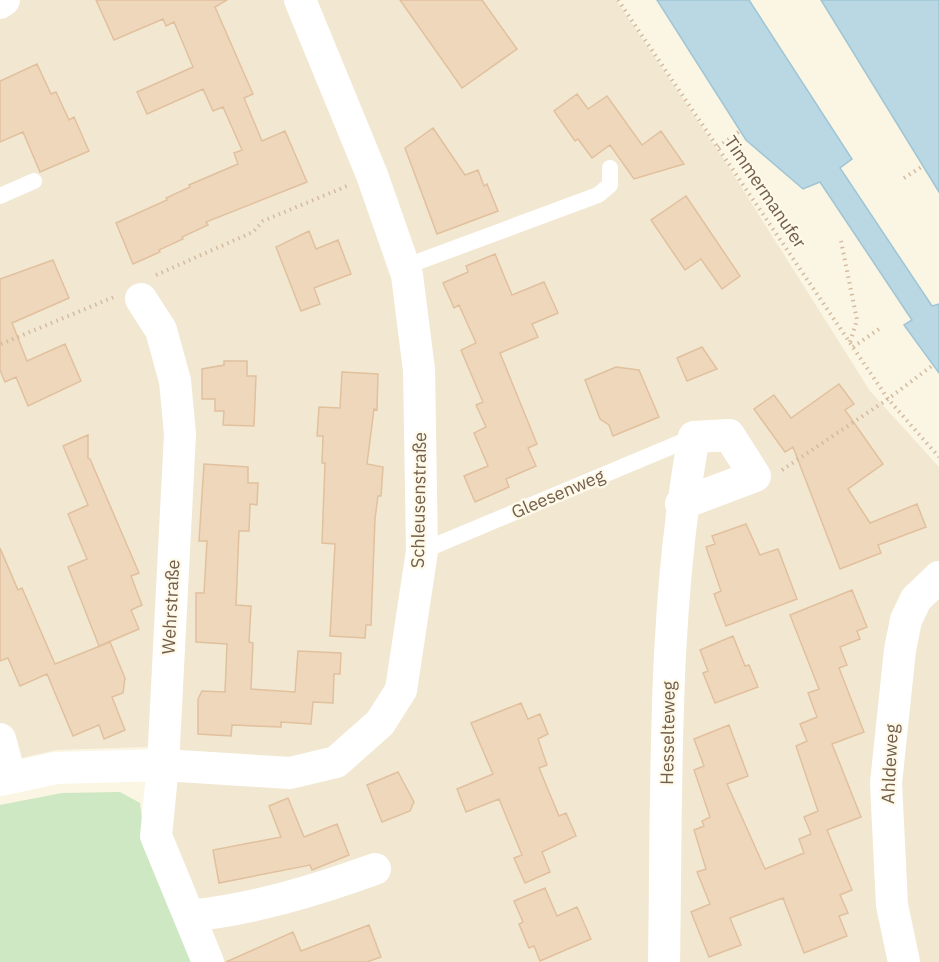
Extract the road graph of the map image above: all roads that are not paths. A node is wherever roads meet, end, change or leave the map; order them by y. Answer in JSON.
{"nodes":[{"id":1,"x":4,"y":0,"type":"edge"},
{"id":2,"x":300,"y":0,"type":"edge"},
{"id":3,"x":0,"y":3,"type":"edge"},
{"id":4,"x":610,"y":168,"type":"dead end"},
{"id":5,"x":34,"y":181,"type":"dead end"},
{"id":6,"x":0,"y":196,"type":"edge"},
{"id":7,"x":404,"y":267,"type":"junction"},
{"id":8,"x":141,"y":300,"type":"road end"},
{"id":9,"x":694,"y":437,"type":"junction"},
{"id":10,"x":681,"y":504,"type":"junction"},
{"id":11,"x":422,"y":551,"type":"junction"},
{"id":12,"x":939,"y":577,"type":"edge"},
{"id":13,"x":0,"y":739,"type":"edge"},
{"id":14,"x":163,"y":765,"type":"junction"},
{"id":15,"x":5,"y":778,"type":"edge"},
{"id":16,"x":375,"y":869,"type":"dead end"},
{"id":17,"x":189,"y":916,"type":"junction"},
{"id":18,"x":208,"y":962,"type":"edge"},
{"id":19,"x":664,"y":962,"type":"edge"},
{"id":20,"x":904,"y":962,"type":"edge"}],
"edges":[{"from":1,"to":3,"type":"street"},
{"from":2,"to":7,"type":"street","name":"Schleusenstraße"},
{"from":4,"to":7,"type":"lane"},
{"from":5,"to":6,"type":"lane"},
{"from":7,"to":11,"type":"street","name":"Schleusenstraße"},
{"from":8,"to":14,"type":"street","name":"Wehrstraße"},
{"from":9,"to":10,"type":"street","name":"Hesselteweg"},
{"from":9,"to":10,"type":"street"},
{"from":9,"to":11,"type":"lane","name":"Gleesenweg"},
{"from":10,"to":19,"type":"street","name":"Hesselteweg"},
{"from":11,"to":14,"type":"street","name":"Schleusenstraße"},
{"from":12,"to":20,"type":"street","name":"Ahldeweg"},
{"from":13,"to":15,"type":"street"},
{"from":14,"to":15,"type":"street","name":"Schleusenstraße"},
{"from":14,"to":17,"type":"street","name":"Wehrstraße"},
{"from":16,"to":17,"type":"street"},
{"from":17,"to":18,"type":"street","name":"Wehrstraße"}]}
